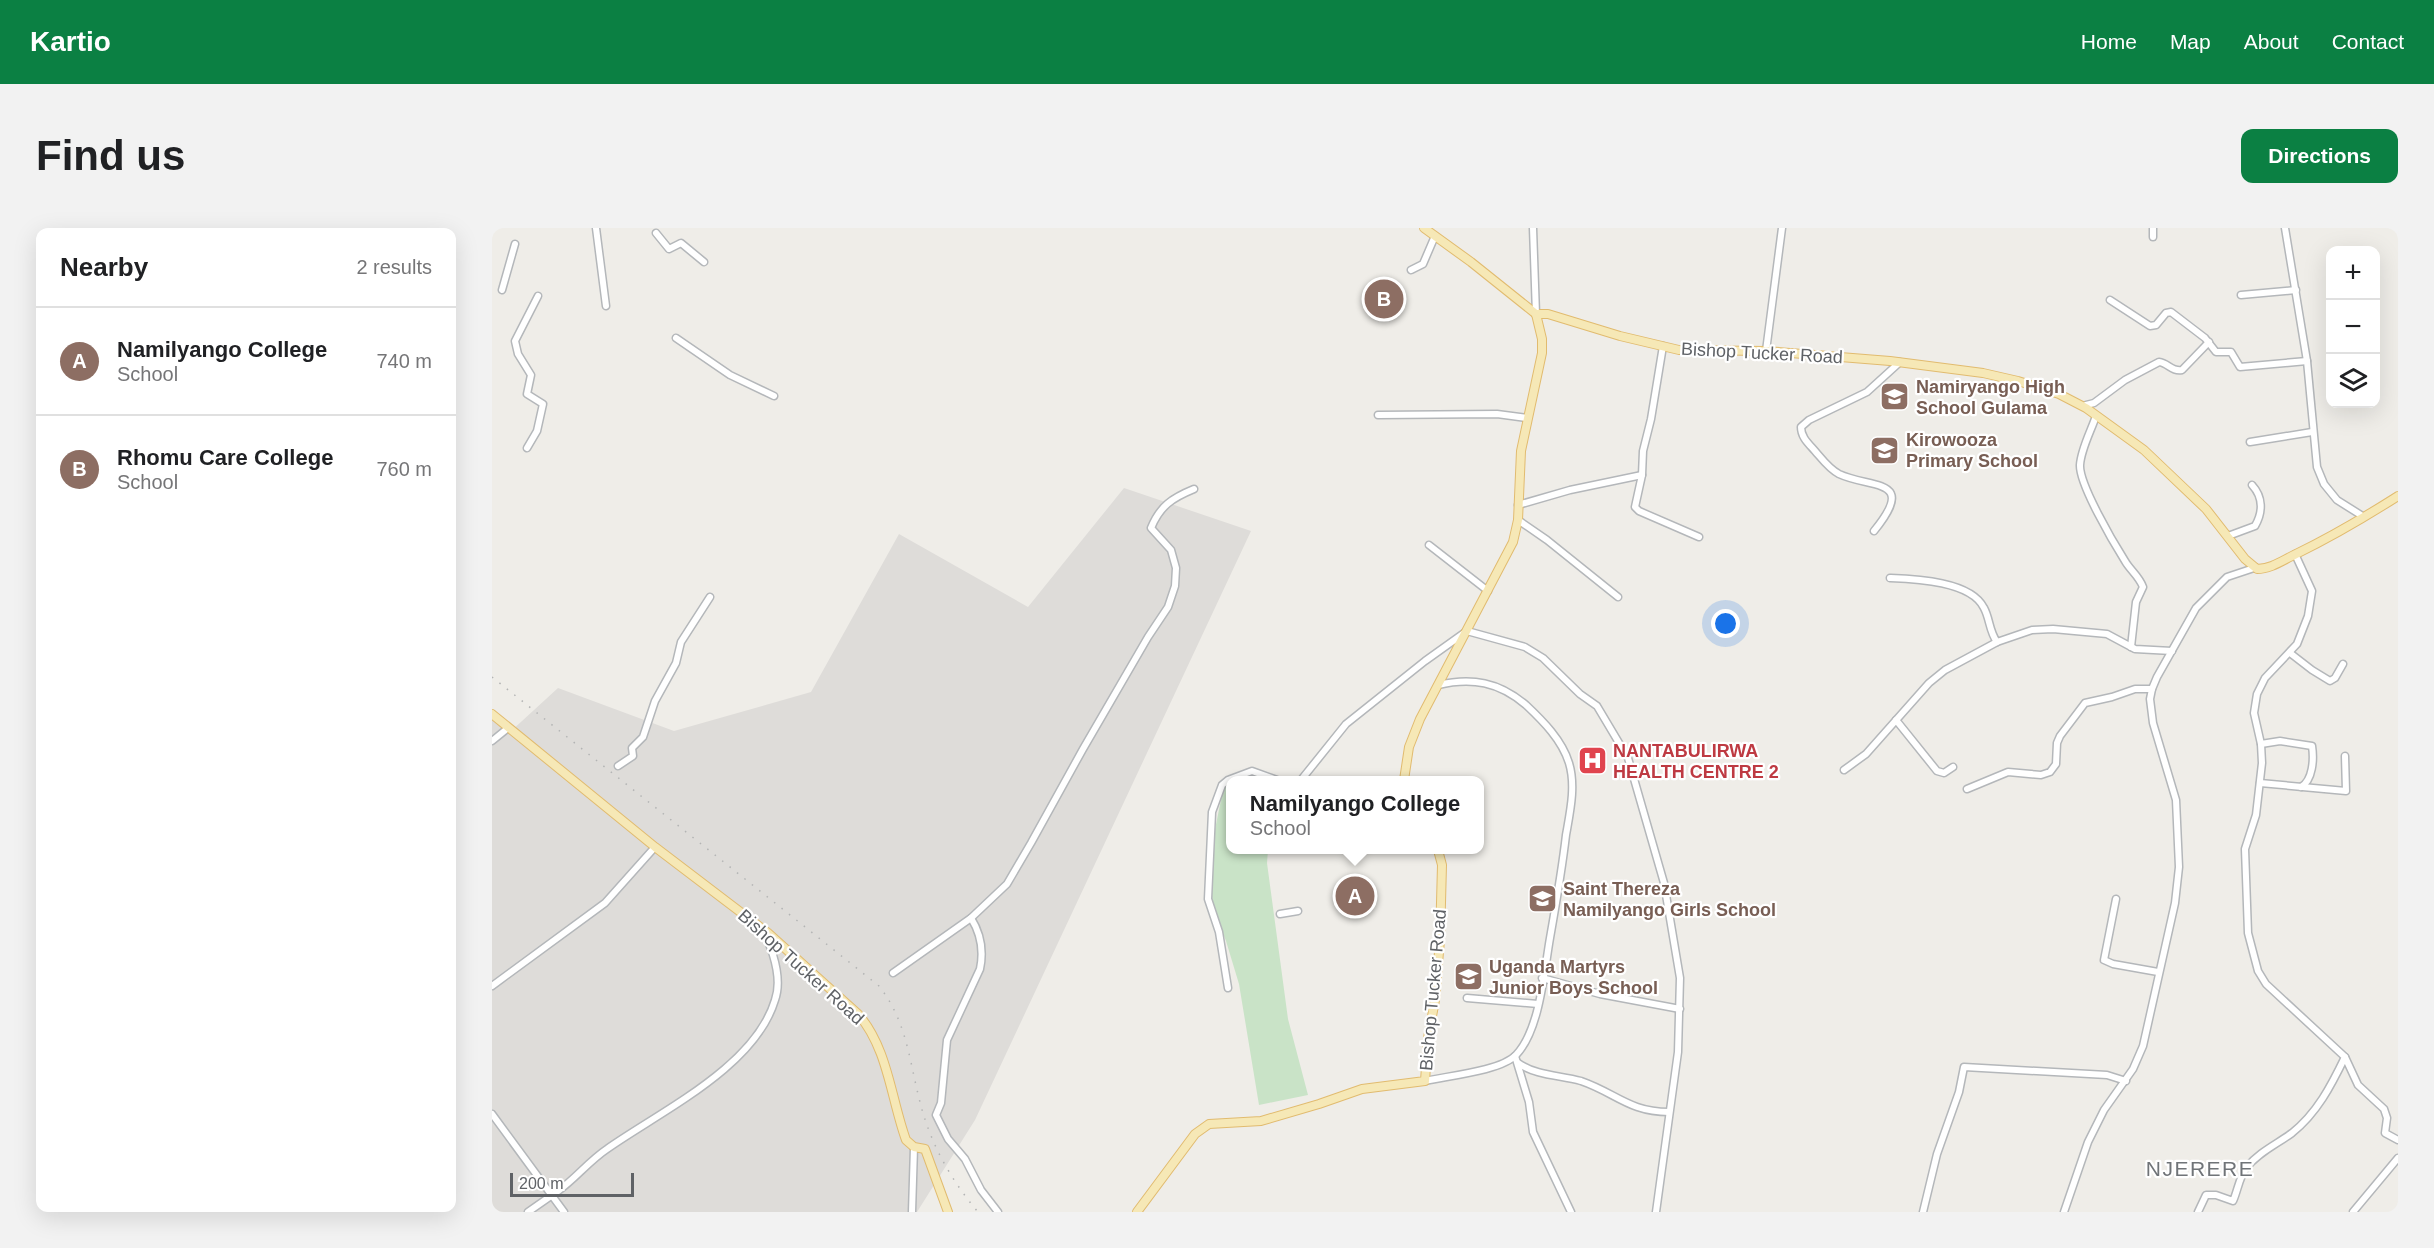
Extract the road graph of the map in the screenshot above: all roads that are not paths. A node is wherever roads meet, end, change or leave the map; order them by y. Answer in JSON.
{"nodes":[{"id":1,"x":596,"y":228,"type":"edge"},
{"id":2,"x":1424,"y":228,"type":"edge"},
{"id":3,"x":1533,"y":228,"type":"edge"},
{"id":4,"x":1782,"y":228,"type":"edge"},
{"id":5,"x":2153,"y":228,"type":"edge"},
{"id":6,"x":2285,"y":228,"type":"edge"},
{"id":7,"x":656,"y":232,"type":"dead end"},
{"id":8,"x":1435,"y":236,"type":"junction"},
{"id":9,"x":2153,"y":237,"type":"dead end"},
{"id":10,"x":515,"y":244,"type":"dead end"},
{"id":11,"x":704,"y":262,"type":"dead end"},
{"id":12,"x":1411,"y":270,"type":"dead end"},
{"id":13,"x":502,"y":290,"type":"dead end"},
{"id":14,"x":2295,"y":290,"type":"junction"},
{"id":15,"x":2241,"y":295,"type":"dead end"},
{"id":16,"x":538,"y":296,"type":"dead end"},
{"id":17,"x":2110,"y":300,"type":"dead end"},
{"id":18,"x":606,"y":306,"type":"dead end"},
{"id":19,"x":1536,"y":314,"type":"junction"},
{"id":20,"x":676,"y":338,"type":"dead end"},
{"id":21,"x":2209,"y":342,"type":"junction"},
{"id":22,"x":1663,"y":346,"type":"junction"},
{"id":23,"x":1766,"y":351,"type":"junction"},
{"id":24,"x":1900,"y":362,"type":"junction"},
{"id":25,"x":2307,"y":362,"type":"junction"},
{"id":26,"x":774,"y":396,"type":"dead end"},
{"id":27,"x":2086,"y":405,"type":"dead end"},
{"id":28,"x":1378,"y":415,"type":"dead end"},
{"id":29,"x":2096,"y":416,"type":"junction"},
{"id":30,"x":1527,"y":418,"type":"junction"},
{"id":31,"x":2312,"y":432,"type":"junction"},
{"id":32,"x":2250,"y":442,"type":"dead end"},
{"id":33,"x":527,"y":448,"type":"dead end"},
{"id":34,"x":1642,"y":475,"type":"junction"},
{"id":35,"x":2252,"y":485,"type":"dead end"},
{"id":36,"x":1194,"y":489,"type":"dead end"},
{"id":37,"x":2398,"y":496,"type":"edge"},
{"id":38,"x":1518,"y":505,"type":"junction"},
{"id":39,"x":2364,"y":517,"type":"junction"},
{"id":40,"x":1518,"y":520,"type":"junction"},
{"id":41,"x":1874,"y":531,"type":"dead end"},
{"id":42,"x":2228,"y":536,"type":"junction"},
{"id":43,"x":1699,"y":537,"type":"dead end"},
{"id":44,"x":1429,"y":545,"type":"dead end"},
{"id":45,"x":2295,"y":554,"type":"junction"},
{"id":46,"x":2254,"y":568,"type":"junction"},
{"id":47,"x":1890,"y":578,"type":"dead end"},
{"id":48,"x":1488,"y":591,"type":"junction"},
{"id":49,"x":710,"y":597,"type":"dead end"},
{"id":50,"x":1618,"y":597,"type":"dead end"},
{"id":51,"x":1467,"y":631,"type":"junction"},
{"id":52,"x":1997,"y":642,"type":"junction"},
{"id":53,"x":2131,"y":647,"type":"junction"},
{"id":54,"x":2172,"y":651,"type":"junction"},
{"id":55,"x":2290,"y":653,"type":"junction"},
{"id":56,"x":2343,"y":664,"type":"dead end"},
{"id":57,"x":1438,"y":685,"type":"junction"},
{"id":58,"x":2152,"y":689,"type":"junction"},
{"id":59,"x":492,"y":714,"type":"edge"},
{"id":60,"x":1896,"y":720,"type":"junction"},
{"id":61,"x":508,"y":728,"type":"junction"},
{"id":62,"x":492,"y":741,"type":"edge"},
{"id":63,"x":2261,"y":744,"type":"junction"},
{"id":64,"x":2346,"y":756,"type":"dead end"},
{"id":65,"x":618,"y":766,"type":"dead end"},
{"id":66,"x":1953,"y":767,"type":"dead end"},
{"id":67,"x":1844,"y":770,"type":"dead end"},
{"id":68,"x":1239,"y":776,"type":"edge"},
{"id":69,"x":1266,"y":776,"type":"edge"},
{"id":70,"x":1304,"y":776,"type":"edge"},
{"id":71,"x":1405,"y":776,"type":"edge"},
{"id":72,"x":1226,"y":782,"type":"edge"},
{"id":73,"x":2260,"y":783,"type":"junction"},
{"id":74,"x":2301,"y":787,"type":"junction"},
{"id":75,"x":1967,"y":789,"type":"dead end"},
{"id":76,"x":655,"y":847,"type":"junction"},
{"id":77,"x":1439,"y":854,"type":"edge"},
{"id":78,"x":2116,"y":899,"type":"dead end"},
{"id":79,"x":1298,"y":911,"type":"dead end"},
{"id":80,"x":1280,"y":914,"type":"dead end"},
{"id":81,"x":971,"y":918,"type":"junction"},
{"id":82,"x":768,"y":933,"type":"junction"},
{"id":83,"x":2158,"y":972,"type":"junction"},
{"id":84,"x":892,"y":973,"type":"dead end"},
{"id":85,"x":1542,"y":978,"type":"junction"},
{"id":86,"x":492,"y":986,"type":"edge"},
{"id":87,"x":1228,"y":988,"type":"dead end"},
{"id":88,"x":1467,"y":998,"type":"dead end"},
{"id":89,"x":1538,"y":1004,"type":"junction"},
{"id":90,"x":1680,"y":1009,"type":"junction"},
{"id":91,"x":2345,"y":1057,"type":"junction"},
{"id":92,"x":1516,"y":1059,"type":"junction"},
{"id":93,"x":2126,"y":1081,"type":"junction"},
{"id":94,"x":1425,"y":1082,"type":"junction"},
{"id":95,"x":1669,"y":1112,"type":"junction"},
{"id":96,"x":492,"y":1114,"type":"edge"},
{"id":97,"x":2398,"y":1141,"type":"edge"},
{"id":98,"x":914,"y":1147,"type":"junction"},
{"id":99,"x":2398,"y":1158,"type":"edge"},
{"id":100,"x":551,"y":1196,"type":"junction"},
{"id":101,"x":528,"y":1212,"type":"edge"},
{"id":102,"x":564,"y":1212,"type":"edge"},
{"id":103,"x":912,"y":1212,"type":"edge"},
{"id":104,"x":948,"y":1212,"type":"edge"},
{"id":105,"x":998,"y":1212,"type":"edge"},
{"id":106,"x":1137,"y":1212,"type":"edge"},
{"id":107,"x":1571,"y":1212,"type":"edge"},
{"id":108,"x":1656,"y":1212,"type":"edge"},
{"id":109,"x":1923,"y":1212,"type":"edge"},
{"id":110,"x":2064,"y":1212,"type":"edge"},
{"id":111,"x":2198,"y":1212,"type":"edge"},
{"id":112,"x":2353,"y":1212,"type":"edge"}],
"edges":[{"from":1,"to":18,"type":"street"},
{"from":2,"to":8,"type":"main road"},
{"from":3,"to":19,"type":"street"},
{"from":4,"to":23,"type":"street"},
{"from":5,"to":9,"type":"street"},
{"from":6,"to":14,"type":"street"},
{"from":7,"to":11,"type":"street"},
{"from":8,"to":12,"type":"street"},
{"from":8,"to":19,"type":"main road"},
{"from":10,"to":13,"type":"street"},
{"from":14,"to":15,"type":"street"},
{"from":14,"to":25,"type":"street"},
{"from":16,"to":33,"type":"street"},
{"from":17,"to":21,"type":"street"},
{"from":19,"to":22,"type":"main road","name":"Bishop Tucker Road"},
{"from":19,"to":30,"type":"main road"},
{"from":20,"to":26,"type":"street"},
{"from":21,"to":25,"type":"street"},
{"from":21,"to":27,"type":"street"},
{"from":22,"to":23,"type":"main road","name":"Bishop Tucker Road"},
{"from":22,"to":34,"type":"street"},
{"from":23,"to":24,"type":"main road","name":"Bishop Tucker Road"},
{"from":24,"to":29,"type":"main road","name":"Bishop Tucker Road"},
{"from":24,"to":41,"type":"street"},
{"from":25,"to":31,"type":"street"},
{"from":28,"to":30,"type":"street"},
{"from":29,"to":42,"type":"main road","name":"Bishop Tucker Road"},
{"from":29,"to":53,"type":"street"},
{"from":30,"to":38,"type":"main road"},
{"from":31,"to":32,"type":"street"},
{"from":31,"to":39,"type":"street"},
{"from":34,"to":38,"type":"street"},
{"from":34,"to":43,"type":"street"},
{"from":35,"to":42,"type":"street"},
{"from":36,"to":81,"type":"street"},
{"from":37,"to":39,"type":"main road"},
{"from":38,"to":40,"type":"main road"},
{"from":39,"to":45,"type":"main road"},
{"from":40,"to":48,"type":"main road"},
{"from":40,"to":50,"type":"street"},
{"from":42,"to":46,"type":"main road","name":"Bishop Tucker Road"},
{"from":44,"to":48,"type":"street"},
{"from":45,"to":46,"type":"main road"},
{"from":45,"to":55,"type":"street"},
{"from":46,"to":54,"type":"street"},
{"from":47,"to":52,"type":"street"},
{"from":48,"to":51,"type":"main road"},
{"from":49,"to":65,"type":"street"},
{"from":51,"to":57,"type":"main road"},
{"from":51,"to":70,"type":"street"},
{"from":51,"to":90,"type":"street"},
{"from":52,"to":53,"type":"street"},
{"from":52,"to":60,"type":"street"},
{"from":53,"to":54,"type":"street"},
{"from":54,"to":58,"type":"street"},
{"from":55,"to":56,"type":"street"},
{"from":55,"to":63,"type":"street"},
{"from":57,"to":71,"type":"main road"},
{"from":57,"to":85,"type":"street"},
{"from":58,"to":75,"type":"street"},
{"from":58,"to":83,"type":"street"},
{"from":59,"to":61,"type":"main road","name":"Bishop Tucker Road"},
{"from":60,"to":66,"type":"street"},
{"from":60,"to":67,"type":"street"},
{"from":61,"to":62,"type":"street"},
{"from":61,"to":76,"type":"main road","name":"Bishop Tucker Road"},
{"from":63,"to":73,"type":"street"},
{"from":63,"to":74,"type":"street"},
{"from":64,"to":74,"type":"street"},
{"from":68,"to":69,"type":"street"},
{"from":72,"to":87,"type":"street"},
{"from":73,"to":74,"type":"street"},
{"from":73,"to":91,"type":"street"},
{"from":76,"to":82,"type":"main road","name":"Bishop Tucker Road"},
{"from":76,"to":86,"type":"street"},
{"from":77,"to":94,"type":"main road","name":"Bishop Tucker Road"},
{"from":78,"to":83,"type":"street"},
{"from":79,"to":80,"type":"street"},
{"from":81,"to":84,"type":"street"},
{"from":81,"to":105,"type":"street"},
{"from":82,"to":98,"type":"main road","name":"Bishop Tucker Road"},
{"from":82,"to":100,"type":"street"},
{"from":83,"to":93,"type":"street"},
{"from":85,"to":89,"type":"street"},
{"from":85,"to":90,"type":"street"},
{"from":88,"to":89,"type":"street"},
{"from":89,"to":92,"type":"street"},
{"from":90,"to":95,"type":"street"},
{"from":91,"to":97,"type":"street"},
{"from":91,"to":111,"type":"street"},
{"from":92,"to":94,"type":"street"},
{"from":92,"to":95,"type":"street"},
{"from":92,"to":107,"type":"street"},
{"from":93,"to":109,"type":"street"},
{"from":93,"to":110,"type":"street"},
{"from":94,"to":106,"type":"main road","name":"Bishop Tucker Road"},
{"from":95,"to":108,"type":"street"},
{"from":96,"to":100,"type":"street"},
{"from":98,"to":103,"type":"street"},
{"from":98,"to":104,"type":"main road","name":"Bishop Tucker Road"},
{"from":99,"to":112,"type":"street"},
{"from":100,"to":101,"type":"street"},
{"from":100,"to":102,"type":"street"}]}
